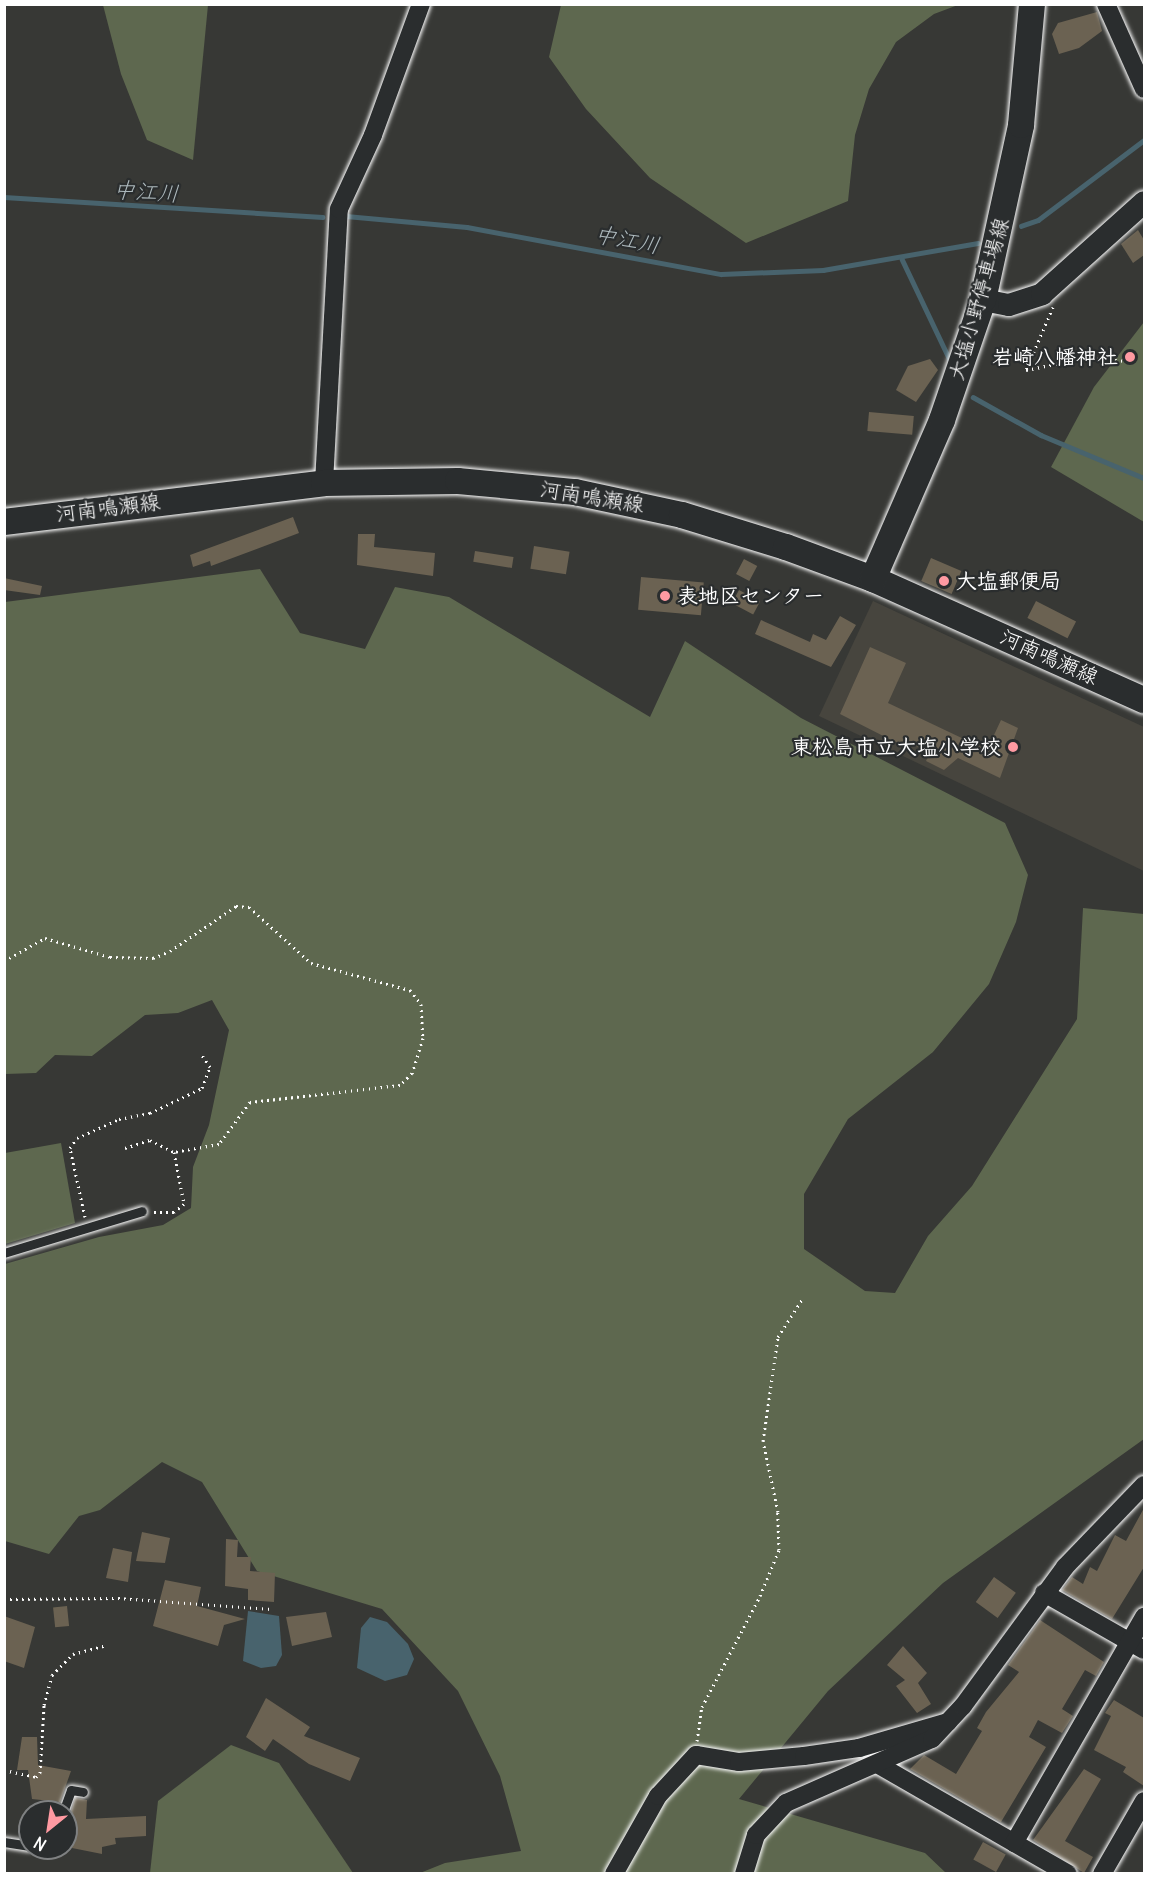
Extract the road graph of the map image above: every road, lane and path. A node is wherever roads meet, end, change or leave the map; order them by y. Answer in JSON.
{"nodes":[{"id":1,"x":422,"y":4,"type":"edge"},
{"id":2,"x":1032,"y":4,"type":"edge"},
{"id":3,"x":1106,"y":4,"type":"edge"},
{"id":4,"x":1144,"y":89,"type":"edge"},
{"id":5,"x":1144,"y":202,"type":"edge"},
{"id":6,"x":1042,"y":294,"type":"junction"},
{"id":7,"x":983,"y":300,"type":"junction"},
{"id":8,"x":1127,"y":361,"type":"dead end"},
{"id":9,"x":324,"y":483,"type":"junction"},
{"id":10,"x":4,"y":522,"type":"edge"},
{"id":11,"x":873,"y":579,"type":"junction"},
{"id":12,"x":1144,"y":700,"type":"edge"},
{"id":13,"x":4,"y":962,"type":"edge"},
{"id":14,"x":202,"y":1055,"type":"dead end"},
{"id":15,"x":125,"y":1148,"type":"dead end"},
{"id":16,"x":174,"y":1152,"type":"junction"},
{"id":17,"x":142,"y":1211,"type":"joint"},
{"id":18,"x":86,"y":1228,"type":"junction"},
{"id":19,"x":4,"y":1253,"type":"edge"},
{"id":20,"x":803,"y":1298,"type":"dead end"},
{"id":21,"x":1144,"y":1485,"type":"edge"},
{"id":22,"x":1044,"y":1593,"type":"junction"},
{"id":23,"x":4,"y":1599,"type":"edge"},
{"id":24,"x":272,"y":1609,"type":"dead end"},
{"id":25,"x":1144,"y":1617,"type":"edge"},
{"id":26,"x":106,"y":1645,"type":"dead end"},
{"id":27,"x":1137,"y":1646,"type":"edge"},
{"id":28,"x":948,"y":1722,"type":"junction"},
{"id":29,"x":696,"y":1755,"type":"junction"},
{"id":30,"x":877,"y":1764,"type":"junction"},
{"id":31,"x":4,"y":1770,"type":"edge"},
{"id":32,"x":83,"y":1792,"type":"dead end"},
{"id":33,"x":67,"y":1800,"type":"edge"},
{"id":34,"x":1144,"y":1801,"type":"edge"},
{"id":35,"x":1014,"y":1843,"type":"junction"},
{"id":36,"x":614,"y":1874,"type":"edge"},
{"id":37,"x":744,"y":1874,"type":"edge"},
{"id":38,"x":1068,"y":1874,"type":"edge"},
{"id":39,"x":1102,"y":1874,"type":"edge"}],
"edges":[{"from":1,"to":9,"type":"street"},
{"from":2,"to":7,"type":"main road","name":"大塩小野停車場線"},
{"from":3,"to":4,"type":"street"},
{"from":5,"to":6,"type":"street"},
{"from":6,"to":7,"type":"street"},
{"from":6,"to":8,"type":"path"},
{"from":7,"to":11,"type":"main road","name":"大塩小野停車場線"},
{"from":9,"to":10,"type":"main road","name":"河南鳴瀬線"},
{"from":9,"to":11,"type":"main road","name":"河南鳴瀬線"},
{"from":11,"to":12,"type":"main road","name":"河南鳴瀬線"},
{"from":13,"to":16,"type":"path"},
{"from":14,"to":18,"type":"path"},
{"from":15,"to":16,"type":"path"},
{"from":16,"to":17,"type":"path"},
{"from":17,"to":18,"type":"lane"},
{"from":18,"to":19,"type":"lane"},
{"from":20,"to":29,"type":"path"},
{"from":21,"to":22,"type":"street"},
{"from":22,"to":27,"type":"street"},
{"from":22,"to":28,"type":"street"},
{"from":23,"to":24,"type":"path"},
{"from":25,"to":27,"type":"street"},
{"from":26,"to":31,"type":"path"},
{"from":27,"to":35,"type":"street"},
{"from":28,"to":29,"type":"street"},
{"from":28,"to":30,"type":"street"},
{"from":29,"to":36,"type":"street"},
{"from":30,"to":35,"type":"street"},
{"from":30,"to":37,"type":"street"},
{"from":32,"to":33,"type":"lane"},
{"from":34,"to":39,"type":"street"},
{"from":35,"to":38,"type":"street"}]}
